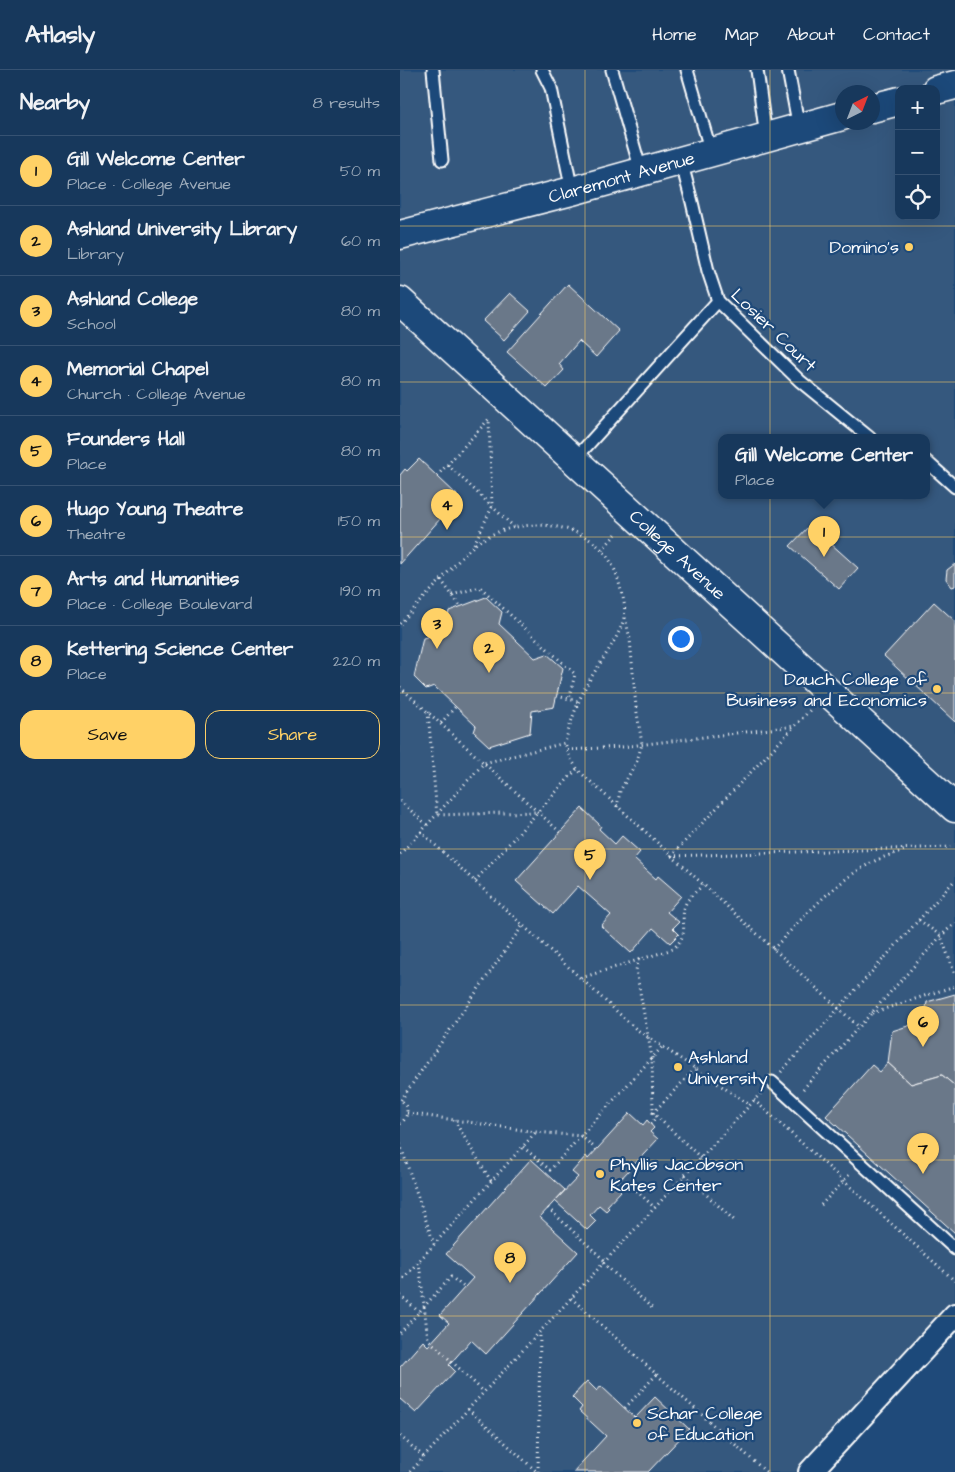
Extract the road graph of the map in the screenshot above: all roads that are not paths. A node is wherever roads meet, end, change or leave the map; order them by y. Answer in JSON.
{"nodes":[{"id":1,"x":433,"y":70,"type":"edge"},
{"id":2,"x":542,"y":70,"type":"edge"},
{"id":3,"x":612,"y":70,"type":"edge"},
{"id":4,"x":687,"y":70,"type":"edge"},
{"id":5,"x":757,"y":70,"type":"edge"},
{"id":6,"x":788,"y":70,"type":"edge"},
{"id":7,"x":955,"y":85,"type":"edge"},
{"id":8,"x":940,"y":89,"type":"edge"},
{"id":9,"x":895,"y":101,"type":"edge"},
{"id":10,"x":880,"y":106,"type":"edge"},
{"id":11,"x":835,"y":118,"type":"edge"},
{"id":12,"x":799,"y":128,"type":"junction"},
{"id":13,"x":766,"y":137,"type":"junction"},
{"id":14,"x":711,"y":152,"type":"junction"},
{"id":15,"x":442,"y":160,"type":"dead end"},
{"id":16,"x":681,"y":161,"type":"junction"},
{"id":17,"x":641,"y":171,"type":"junction"},
{"id":18,"x":572,"y":191,"type":"junction"},
{"id":19,"x":400,"y":235,"type":"edge"},
{"id":20,"x":400,"y":301,"type":"edge"},
{"id":21,"x":718,"y":301,"type":"junction"},
{"id":22,"x":865,"y":434,"type":"edge"},
{"id":23,"x":574,"y":460,"type":"junction"},
{"id":24,"x":930,"y":465,"type":"edge"},
{"id":25,"x":955,"y":487,"type":"edge"},
{"id":26,"x":955,"y":808,"type":"edge"},
{"id":27,"x":772,"y":1082,"type":"road end"},
{"id":28,"x":955,"y":1249,"type":"edge"},
{"id":29,"x":955,"y":1315,"type":"edge"},
{"id":30,"x":810,"y":1472,"type":"edge"}],
"edges":[{"from":1,"to":15,"type":"lane"},
{"from":2,"to":18,"type":"lane"},
{"from":3,"to":17,"type":"lane"},
{"from":4,"to":14,"type":"lane"},
{"from":5,"to":13,"type":"lane"},
{"from":6,"to":12,"type":"lane"},
{"from":7,"to":8,"type":"street"},
{"from":9,"to":10,"type":"street"},
{"from":11,"to":12,"type":"street","name":"Claremont Avenue"},
{"from":12,"to":13,"type":"street","name":"Claremont Avenue"},
{"from":13,"to":14,"type":"street","name":"Claremont Avenue"},
{"from":14,"to":16,"type":"street","name":"Claremont Avenue"},
{"from":16,"to":17,"type":"street","name":"Claremont Avenue"},
{"from":16,"to":21,"type":"lane","name":"Losier Court"},
{"from":17,"to":18,"type":"street","name":"Claremont Avenue"},
{"from":18,"to":19,"type":"street","name":"Claremont Avenue"},
{"from":20,"to":23,"type":"street","name":"College Avenue"},
{"from":21,"to":22,"type":"lane","name":"Losier Court"},
{"from":21,"to":23,"type":"lane"},
{"from":23,"to":26,"type":"street","name":"College Avenue"},
{"from":24,"to":25,"type":"lane"},
{"from":27,"to":28,"type":"lane"},
{"from":29,"to":30,"type":"street"}]}
